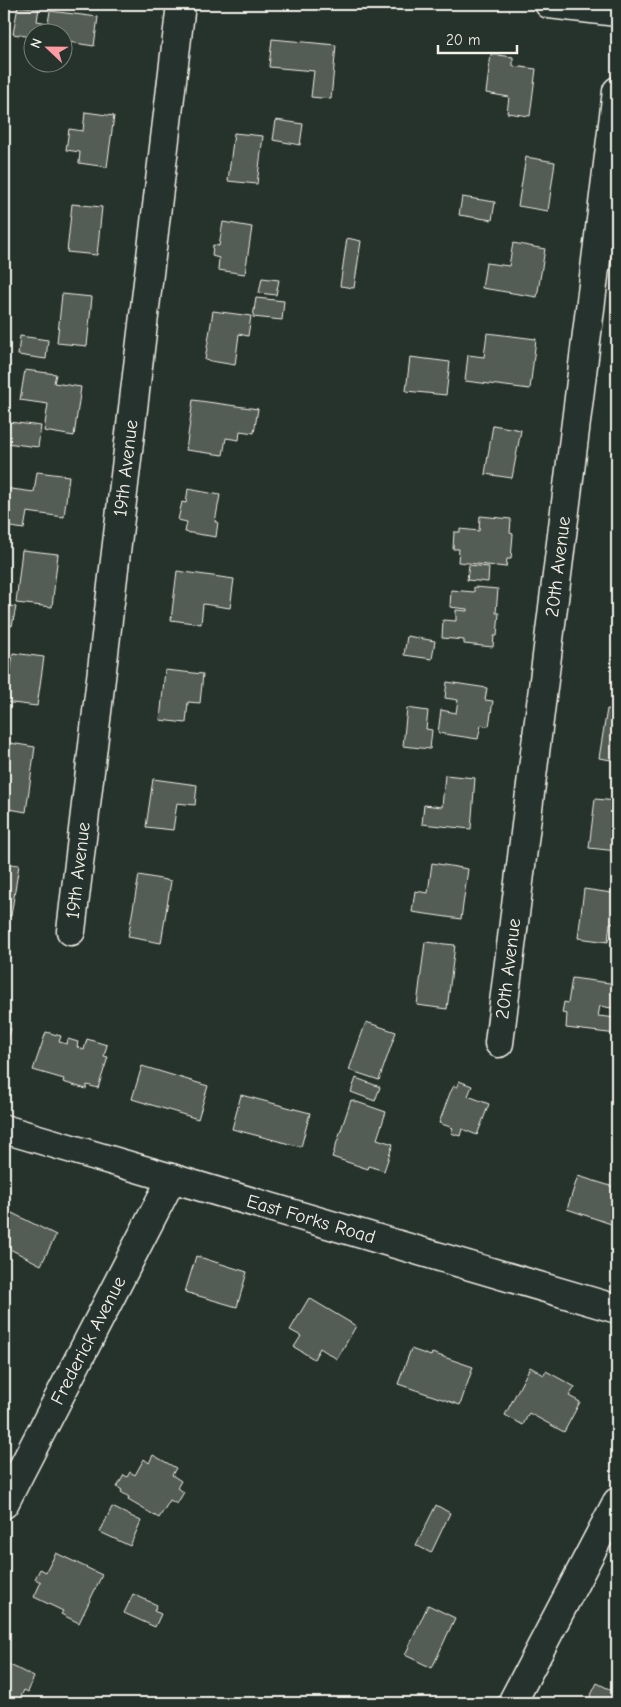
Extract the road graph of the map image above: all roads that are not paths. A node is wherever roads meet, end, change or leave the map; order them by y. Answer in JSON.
{"nodes":[{"id":1,"x":180,"y":4,"type":"edge"},
{"id":2,"x":549,"y":4,"type":"edge"},
{"id":3,"x":617,"y":12,"type":"edge"},
{"id":4,"x":617,"y":91,"type":"edge"},
{"id":5,"x":71,"y":931,"type":"dead end"},
{"id":6,"x":499,"y":1043,"type":"dead end"},
{"id":7,"x":4,"y":1129,"type":"edge"},
{"id":8,"x":172,"y":1178,"type":"junction"},
{"id":9,"x":617,"y":1309,"type":"edge"},
{"id":10,"x":617,"y":1502,"type":"edge"},
{"id":11,"x":4,"y":1504,"type":"edge"},
{"id":12,"x":512,"y":1703,"type":"edge"}],
"edges":[{"from":1,"to":5,"type":"street","name":"19th Avenue"},
{"from":2,"to":3,"type":"street"},
{"from":4,"to":6,"type":"street","name":"20th Avenue"},
{"from":7,"to":8,"type":"street","name":"East Forks Road"},
{"from":8,"to":9,"type":"street","name":"East Forks Road"},
{"from":8,"to":11,"type":"street","name":"Frederick Avenue"},
{"from":10,"to":12,"type":"street"}]}
